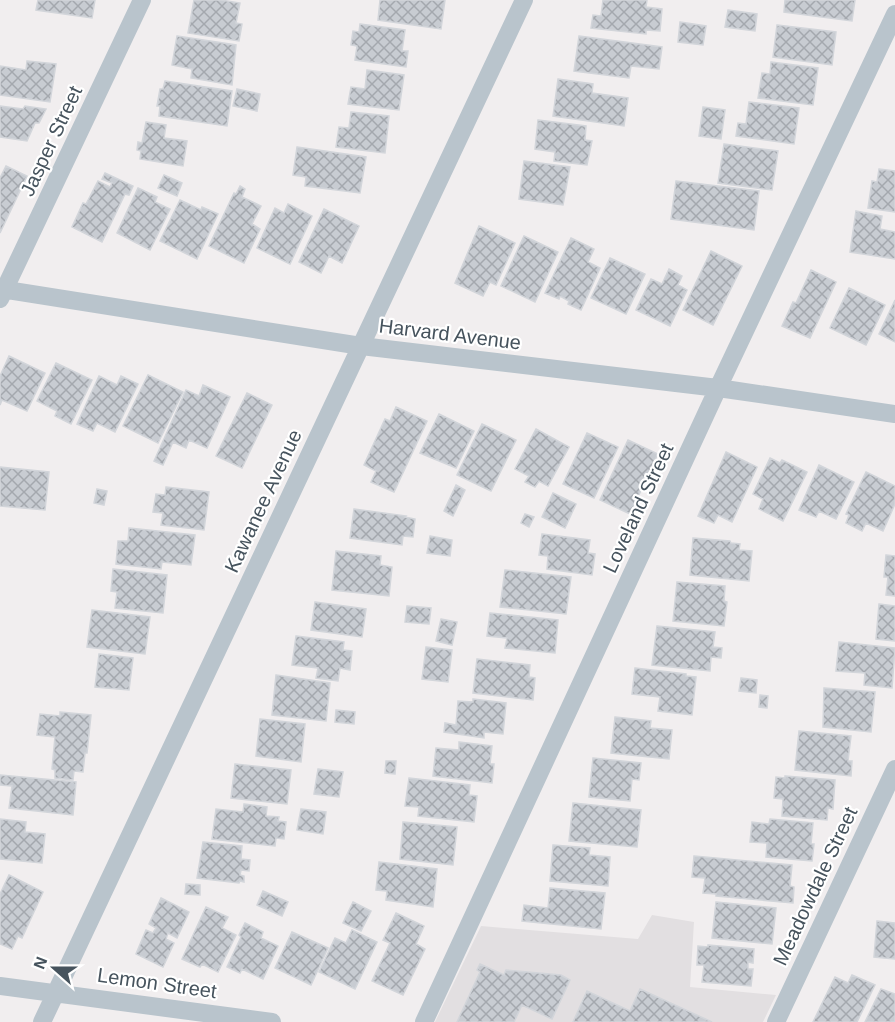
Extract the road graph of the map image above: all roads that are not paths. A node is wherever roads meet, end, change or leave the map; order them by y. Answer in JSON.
{"nodes":[{"id":1,"x":142,"y":0,"type":"edge"},
{"id":2,"x":524,"y":0,"type":"edge"},
{"id":3,"x":895,"y":14,"type":"edge"},
{"id":4,"x":2,"y":293,"type":"edge"},
{"id":5,"x":361,"y":346,"type":"junction"},
{"id":6,"x":718,"y":388,"type":"junction"},
{"id":7,"x":895,"y":414,"type":"edge"},
{"id":8,"x":895,"y":769,"type":"edge"},
{"id":9,"x":0,"y":986,"type":"edge"},
{"id":10,"x":56,"y":992,"type":"junction"},
{"id":11,"x":42,"y":1022,"type":"edge"},
{"id":12,"x":272,"y":1022,"type":"edge"},
{"id":13,"x":424,"y":1022,"type":"edge"},
{"id":14,"x":776,"y":1022,"type":"edge"}],
"edges":[{"from":1,"to":4,"type":"street","name":"Jasper Street"},
{"from":2,"to":5,"type":"street","name":"Kawanee Avenue"},
{"from":3,"to":6,"type":"street","name":"Loveland Street"},
{"from":4,"to":5,"type":"street","name":"Harvard Avenue"},
{"from":5,"to":6,"type":"street","name":"Harvard Avenue"},
{"from":5,"to":10,"type":"street","name":"Kawanee Avenue"},
{"from":6,"to":7,"type":"street","name":"Harvard Avenue"},
{"from":6,"to":13,"type":"street","name":"Loveland Street"},
{"from":8,"to":14,"type":"street","name":"Meadowdale Street"},
{"from":9,"to":10,"type":"street","name":"Lemon Street"},
{"from":10,"to":11,"type":"street","name":"Kawanee Avenue"},
{"from":10,"to":12,"type":"street","name":"Lemon Street"}]}
